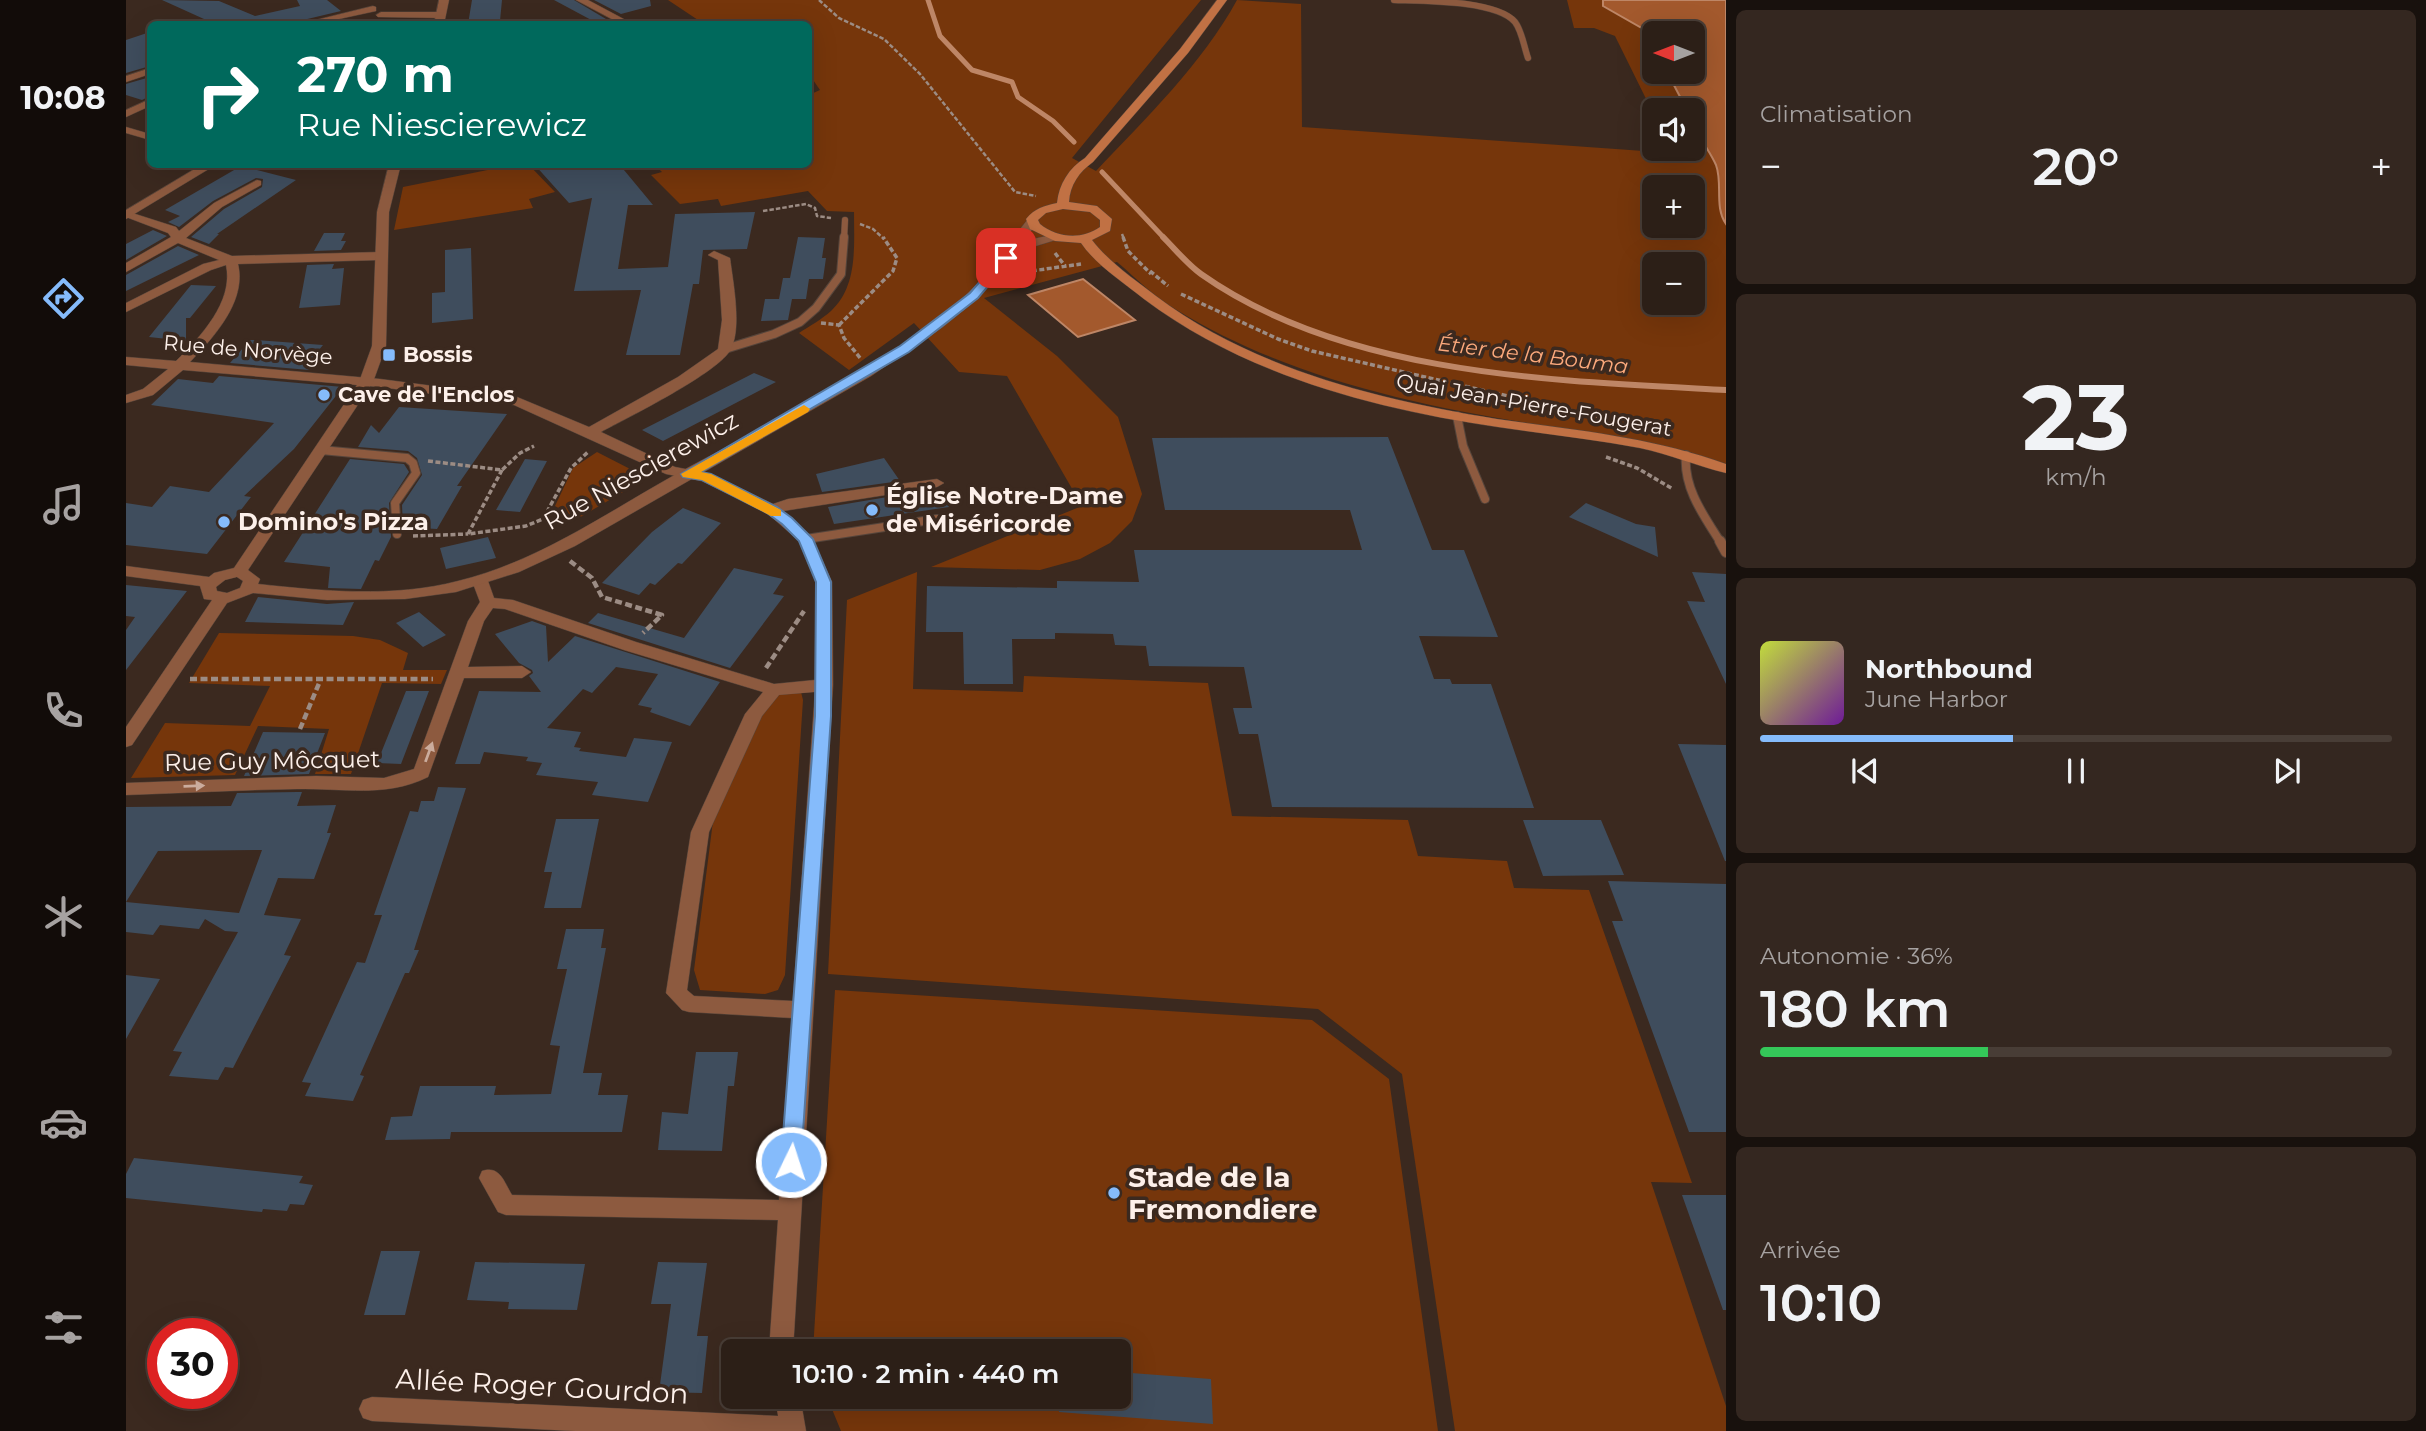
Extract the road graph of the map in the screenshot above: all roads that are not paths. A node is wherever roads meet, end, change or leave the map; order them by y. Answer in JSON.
{"nodes":[{"id":1,"x":444,"y":0,"type":"edge"},
{"id":2,"x":581,"y":0,"type":"edge"},
{"id":3,"x":1222,"y":0,"type":"edge"},
{"id":4,"x":1394,"y":0,"type":"edge"},
{"id":5,"x":376,"y":12,"type":"edge"},
{"id":6,"x":440,"y":20,"type":"edge"},
{"id":7,"x":323,"y":21,"type":"edge"},
{"id":8,"x":622,"y":21,"type":"edge"},
{"id":9,"x":1528,"y":58,"type":"dead end"},
{"id":10,"x":147,"y":72,"type":"edge"},
{"id":11,"x":126,"y":79,"type":"edge"},
{"id":12,"x":147,"y":104,"type":"edge"},
{"id":13,"x":126,"y":114,"type":"edge"},
{"id":14,"x":126,"y":130,"type":"edge"},
{"id":15,"x":147,"y":136,"type":"edge"},
{"id":16,"x":1089,"y":160,"type":"junction"},
{"id":17,"x":205,"y":168,"type":"edge"},
{"id":18,"x":393,"y":168,"type":"edge"},
{"id":19,"x":257,"y":183,"type":"dead end"},
{"id":20,"x":1063,"y":205,"type":"junction"},
{"id":21,"x":1093,"y":209,"type":"junction"},
{"id":22,"x":127,"y":215,"type":"edge"},
{"id":23,"x":845,"y":220,"type":"road end"},
{"id":24,"x":1032,"y":222,"type":"junction"},
{"id":25,"x":178,"y":238,"type":"junction"},
{"id":26,"x":1084,"y":239,"type":"junction"},
{"id":27,"x":1054,"y":243,"type":"junction"},
{"id":28,"x":714,"y":255,"type":"dead end"},
{"id":29,"x":380,"y":256,"type":"junction"},
{"id":30,"x":1006,"y":258,"type":"junction"},
{"id":31,"x":231,"y":260,"type":"junction"},
{"id":32,"x":126,"y":268,"type":"edge"},
{"id":33,"x":126,"y":308,"type":"edge"},
{"id":34,"x":725,"y":349,"type":"junction"},
{"id":35,"x":126,"y":361,"type":"edge"},
{"id":36,"x":180,"y":365,"type":"junction"},
{"id":37,"x":366,"y":382,"type":"junction"},
{"id":38,"x":126,"y":399,"type":"edge"},
{"id":39,"x":1457,"y":416,"type":"junction"},
{"id":40,"x":596,"y":436,"type":"junction"},
{"id":41,"x":321,"y":450,"type":"junction"},
{"id":42,"x":1686,"y":455,"type":"junction"},
{"id":43,"x":1726,"y":469,"type":"edge"},
{"id":44,"x":688,"y":474,"type":"junction"},
{"id":45,"x":937,"y":483,"type":"dead end"},
{"id":46,"x":1485,"y":499,"type":"dead end"},
{"id":47,"x":772,"y":510,"type":"junction"},
{"id":48,"x":964,"y":523,"type":"dead end"},
{"id":49,"x":397,"y":534,"type":"road end"},
{"id":50,"x":806,"y":539,"type":"junction"},
{"id":51,"x":1726,"y":552,"type":"edge"},
{"id":52,"x":126,"y":571,"type":"edge"},
{"id":53,"x":239,"y":572,"type":"junction"},
{"id":54,"x":480,"y":581,"type":"junction"},
{"id":55,"x":211,"y":582,"type":"junction"},
{"id":56,"x":250,"y":588,"type":"junction"},
{"id":57,"x":222,"y":598,"type":"junction"},
{"id":58,"x":488,"y":602,"type":"junction"},
{"id":59,"x":522,"y":672,"type":"dead end"},
{"id":60,"x":458,"y":676,"type":"junction"},
{"id":61,"x":824,"y":685,"type":"junction"},
{"id":62,"x":764,"y":687,"type":"junction"},
{"id":63,"x":126,"y":741,"type":"edge"},
{"id":64,"x":126,"y":789,"type":"edge"},
{"id":65,"x":802,"y":1010,"type":"junction"},
{"id":66,"x":490,"y":1178,"type":"dead end"},
{"id":67,"x":788,"y":1210,"type":"junction"},
{"id":68,"x":782,"y":1339,"type":"edge"},
{"id":69,"x":372,"y":1409,"type":"dead end"},
{"id":70,"x":789,"y":1409,"type":"edge"},
{"id":71,"x":793,"y":1430,"type":"edge"}],
"edges":[{"from":1,"to":6,"type":"street"},
{"from":2,"to":8,"type":"street"},
{"from":3,"to":16,"type":"main road"},
{"from":4,"to":9,"type":"lane"},
{"from":5,"to":6,"type":"street"},
{"from":5,"to":7,"type":"street"},
{"from":10,"to":11,"type":"street"},
{"from":12,"to":13,"type":"street"},
{"from":14,"to":15,"type":"street"},
{"from":16,"to":20,"type":"main road"},
{"from":16,"to":21,"type":"main road"},
{"from":17,"to":22,"type":"street"},
{"from":18,"to":29,"type":"street"},
{"from":19,"to":25,"type":"street"},
{"from":20,"to":21,"type":"main road"},
{"from":20,"to":24,"type":"main road"},
{"from":21,"to":26,"type":"main road"},
{"from":22,"to":25,"type":"street"},
{"from":23,"to":34,"type":"lane"},
{"from":24,"to":27,"type":"main road"},
{"from":24,"to":30,"type":"street","name":"Rue Niescierewicz"},
{"from":25,"to":31,"type":"street"},
{"from":25,"to":32,"type":"street"},
{"from":26,"to":27,"type":"main road"},
{"from":26,"to":39,"type":"main road","name":"Quai Jean-Pierre-Fougerat"},
{"from":27,"to":30,"type":"street","name":"Rue Niescierewicz"},
{"from":28,"to":34,"type":"street"},
{"from":29,"to":31,"type":"street"},
{"from":29,"to":37,"type":"street"},
{"from":30,"to":44,"type":"street","name":"Rue Niescierewicz"},
{"from":31,"to":33,"type":"street"},
{"from":31,"to":36,"type":"street"},
{"from":34,"to":40,"type":"street"},
{"from":35,"to":36,"type":"street","name":"Rue de Norvège"},
{"from":36,"to":37,"type":"street","name":"Rue de Norvège"},
{"from":36,"to":38,"type":"street"},
{"from":37,"to":40,"type":"street","name":"Rue de Norvège"},
{"from":37,"to":41,"type":"street"},
{"from":39,"to":42,"type":"main road","name":"Quai Jean-Pierre-Fougerat"},
{"from":39,"to":46,"type":"lane"},
{"from":40,"to":44,"type":"street","name":"Rue de Norvège"},
{"from":41,"to":49,"type":"lane"},
{"from":41,"to":53,"type":"street"},
{"from":42,"to":43,"type":"main road","name":"Quai Jean-Pierre-Fougerat"},
{"from":42,"to":51,"type":"lane"},
{"from":44,"to":47,"type":"street","name":"Rue de Norvège"},
{"from":44,"to":54,"type":"street","name":"Rue Niescierewicz"},
{"from":45,"to":47,"type":"street"},
{"from":47,"to":50,"type":"street","name":"Rue de Norvège"},
{"from":48,"to":50,"type":"lane"},
{"from":50,"to":61,"type":"street"},
{"from":52,"to":55,"type":"street"},
{"from":53,"to":55,"type":"street"},
{"from":53,"to":56,"type":"street"},
{"from":54,"to":56,"type":"street","name":"Rue Niescierewicz"},
{"from":54,"to":58,"type":"street"},
{"from":55,"to":57,"type":"street"},
{"from":56,"to":57,"type":"street"},
{"from":57,"to":63,"type":"street"},
{"from":58,"to":60,"type":"street","name":"Rue Guy Môcquet"},
{"from":58,"to":62,"type":"street"},
{"from":59,"to":60,"type":"street"},
{"from":64,"to":60,"type":"street","name":"Rue Guy Môcquet","one_way":true},
{"from":61,"to":62,"type":"street"},
{"from":61,"to":65,"type":"street"},
{"from":62,"to":65,"type":"street"},
{"from":65,"to":67,"type":"street"},
{"from":66,"to":67,"type":"street"},
{"from":67,"to":68,"type":"street"},
{"from":69,"to":71,"type":"street","name":"Allée Roger Gourdon"},
{"from":70,"to":71,"type":"street"}]}
